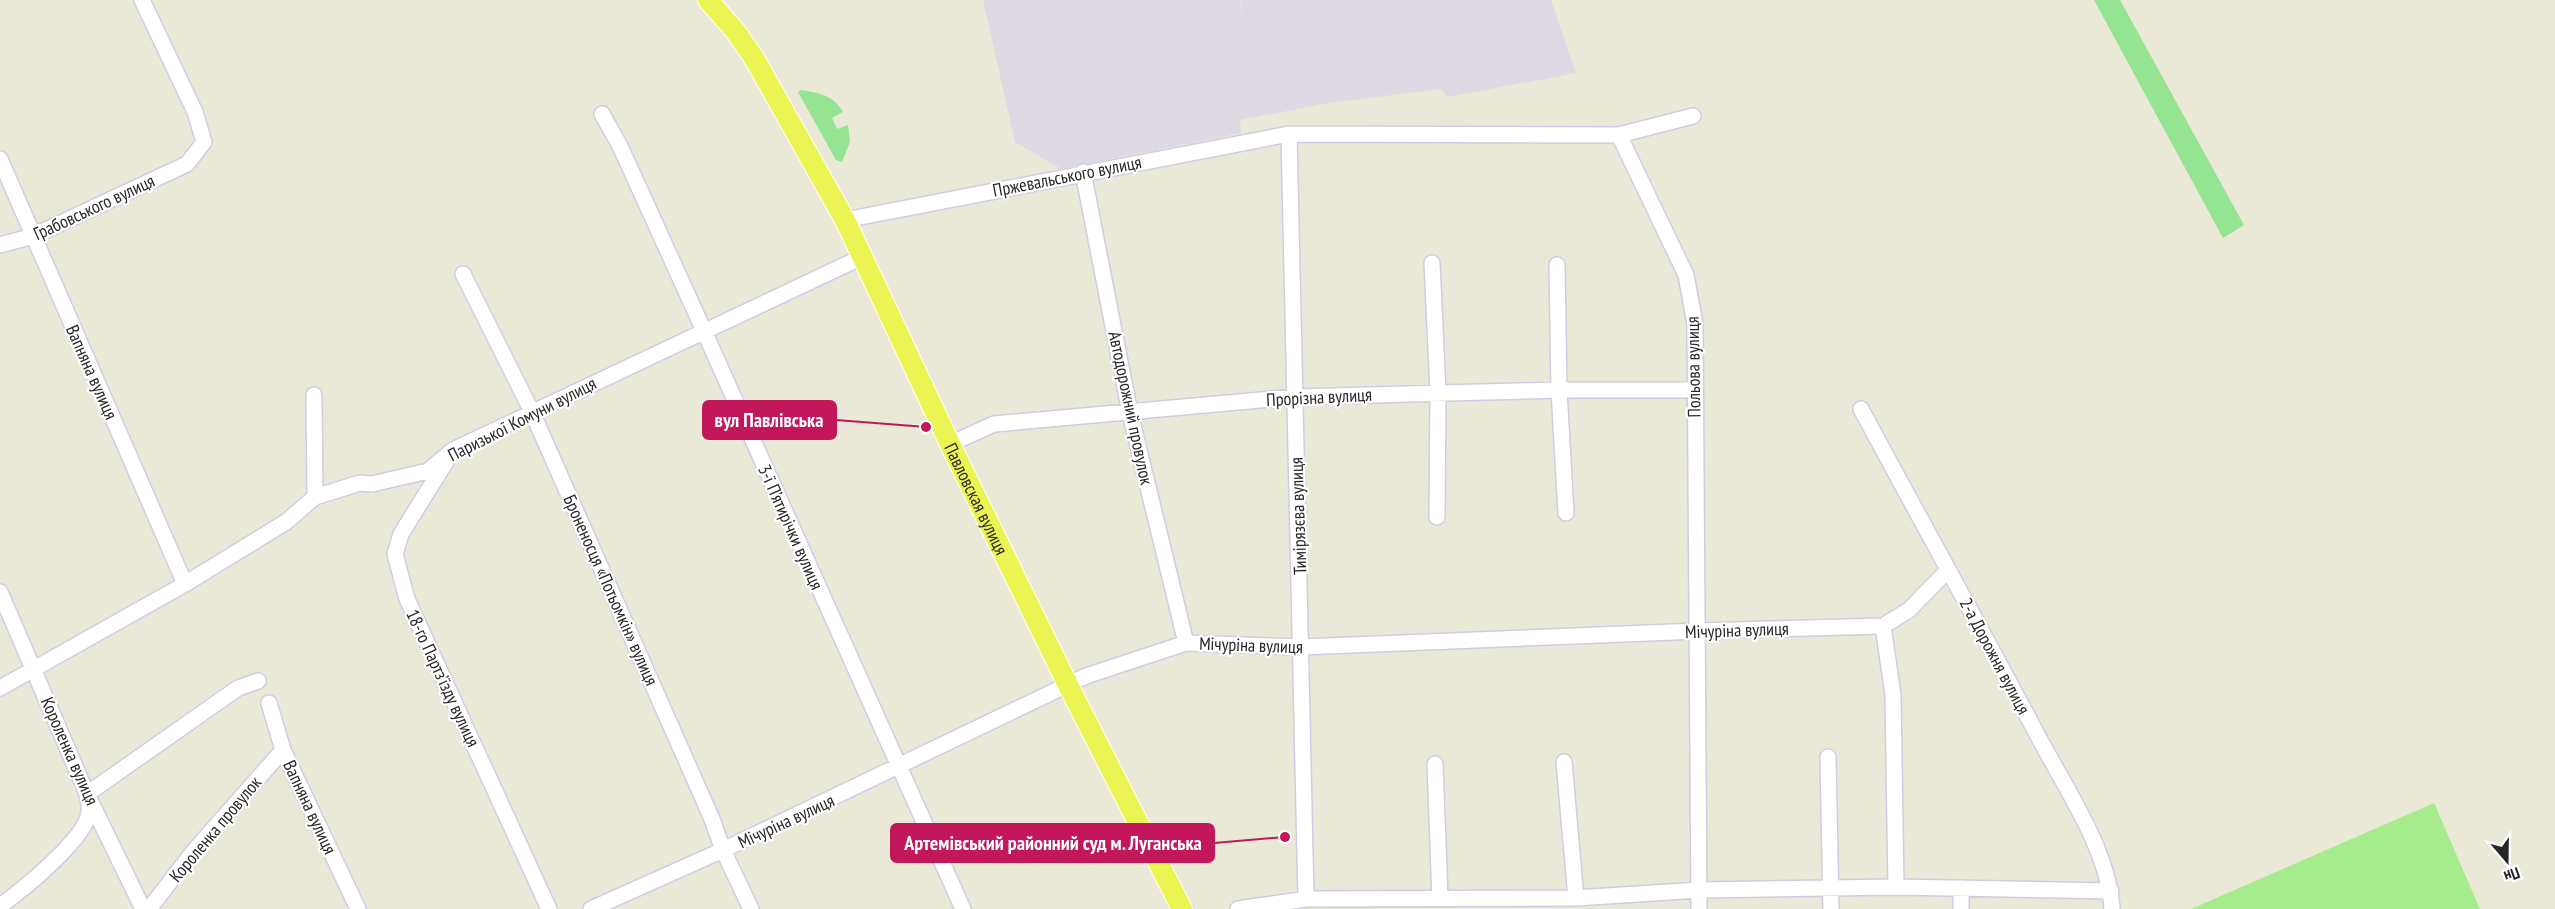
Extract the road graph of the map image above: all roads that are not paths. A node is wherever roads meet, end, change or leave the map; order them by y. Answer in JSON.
{"nodes":[{"id":1,"x":142,"y":0,"type":"edge"},
{"id":2,"x":708,"y":0,"type":"edge"},
{"id":3,"x":602,"y":114,"type":"dead end"},
{"id":4,"x":1693,"y":116,"type":"dead end"},
{"id":5,"x":1289,"y":134,"type":"junction"},
{"id":6,"x":1619,"y":135,"type":"junction"},
{"id":7,"x":0,"y":159,"type":"edge"},
{"id":8,"x":1083,"y":172,"type":"junction"},
{"id":9,"x":844,"y":220,"type":"junction"},
{"id":10,"x":33,"y":236,"type":"junction"},
{"id":11,"x":0,"y":245,"type":"edge"},
{"id":12,"x":862,"y":257,"type":"junction"},
{"id":13,"x":1432,"y":263,"type":"dead end"},
{"id":14,"x":1557,"y":266,"type":"dead end"},
{"id":15,"x":463,"y":274,"type":"dead end"},
{"id":16,"x":704,"y":331,"type":"junction"},
{"id":17,"x":1559,"y":390,"type":"junction"},
{"id":18,"x":1694,"y":390,"type":"junction"},
{"id":19,"x":1438,"y":392,"type":"junction"},
{"id":20,"x":314,"y":395,"type":"dead end"},
{"id":21,"x":1295,"y":397,"type":"junction"},
{"id":22,"x":1861,"y":409,"type":"dead end"},
{"id":23,"x":532,"y":412,"type":"junction"},
{"id":24,"x":1130,"y":414,"type":"junction"},
{"id":25,"x":950,"y":444,"type":"junction"},
{"id":26,"x":453,"y":450,"type":"junction"},
{"id":27,"x":315,"y":497,"type":"junction"},
{"id":28,"x":1566,"y":513,"type":"dead end"},
{"id":29,"x":1437,"y":517,"type":"dead end"},
{"id":30,"x":1948,"y":570,"type":"junction"},
{"id":31,"x":185,"y":584,"type":"junction"},
{"id":32,"x":0,"y":592,"type":"edge"},
{"id":33,"x":1883,"y":626,"type":"junction"},
{"id":34,"x":1698,"y":631,"type":"junction"},
{"id":35,"x":1186,"y":643,"type":"junction"},
{"id":36,"x":1301,"y":647,"type":"junction"},
{"id":37,"x":34,"y":670,"type":"junction"},
{"id":38,"x":258,"y":681,"type":"dead end"},
{"id":39,"x":1068,"y":685,"type":"junction"},
{"id":40,"x":0,"y":688,"type":"edge"},
{"id":41,"x":269,"y":703,"type":"dead end"},
{"id":42,"x":283,"y":750,"type":"junction"},
{"id":43,"x":1828,"y":758,"type":"dead end"},
{"id":44,"x":1564,"y":762,"type":"dead end"},
{"id":45,"x":1435,"y":764,"type":"dead end"},
{"id":46,"x":898,"y":768,"type":"junction"},
{"id":47,"x":87,"y":794,"type":"junction"},
{"id":48,"x":723,"y":850,"type":"junction"},
{"id":49,"x":1896,"y":887,"type":"junction"},
{"id":50,"x":1961,"y":888,"type":"junction"},
{"id":51,"x":1830,"y":889,"type":"junction"},
{"id":52,"x":1700,"y":890,"type":"junction"},
{"id":53,"x":2111,"y":891,"type":"junction"},
{"id":54,"x":1440,"y":898,"type":"junction"},
{"id":55,"x":1576,"y":898,"type":"junction"},
{"id":56,"x":1306,"y":899,"type":"junction"},
{"id":57,"x":0,"y":906,"type":"edge"},
{"id":58,"x":143,"y":909,"type":"edge"},
{"id":59,"x":150,"y":909,"type":"edge"},
{"id":60,"x":358,"y":909,"type":"edge"},
{"id":61,"x":549,"y":909,"type":"edge"},
{"id":62,"x":591,"y":909,"type":"edge"},
{"id":63,"x":751,"y":909,"type":"edge"},
{"id":64,"x":963,"y":909,"type":"edge"},
{"id":65,"x":1182,"y":909,"type":"edge"},
{"id":66,"x":1238,"y":909,"type":"edge"},
{"id":67,"x":1699,"y":909,"type":"edge"},
{"id":68,"x":1831,"y":909,"type":"edge"},
{"id":69,"x":1961,"y":909,"type":"edge"},
{"id":70,"x":2112,"y":909,"type":"edge"}],
"edges":[{"from":1,"to":10,"type":"street","name":"Грабовського вулиця"},
{"from":2,"to":9,"type":"main road","name":"Павловская вулиця"},
{"from":3,"to":16,"type":"street","name":"3-ї П’ятирічки вулиця"},
{"from":4,"to":6,"type":"street"},
{"from":5,"to":6,"type":"street"},
{"from":5,"to":8,"type":"street","name":"Пржевальського вулиця"},
{"from":5,"to":21,"type":"street","name":"Тимірязєва вулиця"},
{"from":6,"to":18,"type":"street","name":"Польова вулиця"},
{"from":7,"to":10,"type":"street","name":"Вапняна вулиця"},
{"from":8,"to":9,"type":"street","name":"Пржевальського вулиця"},
{"from":8,"to":24,"type":"street","name":"Автодорожний провулок"},
{"from":9,"to":12,"type":"main road","name":"Павловская вулиця"},
{"from":10,"to":11,"type":"street","name":"Грабовського вулиця"},
{"from":10,"to":31,"type":"street","name":"Вапняна вулиця"},
{"from":12,"to":16,"type":"street","name":"Паризької Комуни вулиця"},
{"from":12,"to":25,"type":"main road","name":"Павловская вулиця"},
{"from":13,"to":19,"type":"street"},
{"from":14,"to":17,"type":"street"},
{"from":15,"to":23,"type":"street","name":"Броненосця «Потьомкін» вулиця"},
{"from":16,"to":23,"type":"street","name":"Паризької Комуни вулиця"},
{"from":16,"to":46,"type":"street","name":"3-ї П’ятирічки вулиця"},
{"from":17,"to":18,"type":"street","name":"Прорізна вулиця"},
{"from":17,"to":19,"type":"street","name":"Прорізна вулиця"},
{"from":17,"to":28,"type":"street"},
{"from":18,"to":34,"type":"street","name":"Польова вулиця"},
{"from":19,"to":21,"type":"street","name":"Прорізна вулиця"},
{"from":19,"to":29,"type":"street"},
{"from":20,"to":27,"type":"street"},
{"from":21,"to":24,"type":"street","name":"Прорізна вулиця"},
{"from":21,"to":36,"type":"street","name":"Тимірязєва вулиця"},
{"from":22,"to":30,"type":"street","name":"2-а Дорожня вулиця"},
{"from":23,"to":26,"type":"street","name":"Паризької Комуни вулиця"},
{"from":23,"to":48,"type":"street","name":"Броненосця «Потьомкін» вулиця"},
{"from":24,"to":25,"type":"street","name":"Прорізна вулиця"},
{"from":24,"to":35,"type":"street","name":"Автодорожний провулок"},
{"from":25,"to":39,"type":"main road","name":"Павловская вулиця"},
{"from":26,"to":27,"type":"street","name":"Паризької Комуни вулиця"},
{"from":26,"to":61,"type":"street","name":"18-го Партз’їзду вулиця"},
{"from":27,"to":31,"type":"street","name":"Паризької Комуни вулиця"},
{"from":30,"to":33,"type":"street"},
{"from":30,"to":53,"type":"street","name":"2-а Дорожня вулиця"},
{"from":31,"to":37,"type":"street","name":"Паризької Комуни вулиця"},
{"from":32,"to":37,"type":"street","name":"Короленка вулиця"},
{"from":33,"to":34,"type":"street","name":"Мічуріна вулиця"},
{"from":33,"to":49,"type":"street"},
{"from":34,"to":36,"type":"street","name":"Мічуріна вулиця"},
{"from":34,"to":52,"type":"street","name":"Польова вулиця"},
{"from":35,"to":36,"type":"street","name":"Мічуріна вулиця"},
{"from":35,"to":39,"type":"street","name":"Мічуріна вулиця"},
{"from":36,"to":56,"type":"street","name":"Тимірязєва вулиця"},
{"from":37,"to":40,"type":"street","name":"Паризької Комуни вулиця"},
{"from":37,"to":47,"type":"street","name":"Короленка вулиця"},
{"from":38,"to":47,"type":"street"},
{"from":39,"to":46,"type":"street","name":"Мічуріна вулиця"},
{"from":39,"to":65,"type":"main road","name":"Павловская вулиця"},
{"from":41,"to":42,"type":"street","name":"Вапняна вулиця"},
{"from":42,"to":59,"type":"street","name":"Короленка провулок"},
{"from":42,"to":60,"type":"street","name":"Вапняна вулиця"},
{"from":43,"to":51,"type":"street"},
{"from":44,"to":55,"type":"street"},
{"from":45,"to":54,"type":"street"},
{"from":46,"to":48,"type":"street","name":"Мічуріна вулиця"},
{"from":46,"to":64,"type":"street","name":"3-ї П’ятирічки вулиця"},
{"from":47,"to":57,"type":"street"},
{"from":47,"to":58,"type":"street","name":"Короленка вулиця"},
{"from":48,"to":62,"type":"street","name":"Мічуріна вулиця"},
{"from":48,"to":63,"type":"street","name":"Броненосця «Потьомкін» вулиця"},
{"from":49,"to":50,"type":"street"},
{"from":49,"to":51,"type":"street"},
{"from":50,"to":53,"type":"street"},
{"from":50,"to":69,"type":"street"},
{"from":51,"to":52,"type":"street"},
{"from":51,"to":68,"type":"street"},
{"from":52,"to":55,"type":"street"},
{"from":52,"to":67,"type":"street","name":"Польова вулиця"},
{"from":53,"to":70,"type":"street","name":"2-а Дорожня вулиця"},
{"from":54,"to":55,"type":"street"},
{"from":54,"to":56,"type":"street"},
{"from":56,"to":66,"type":"street"}]}
